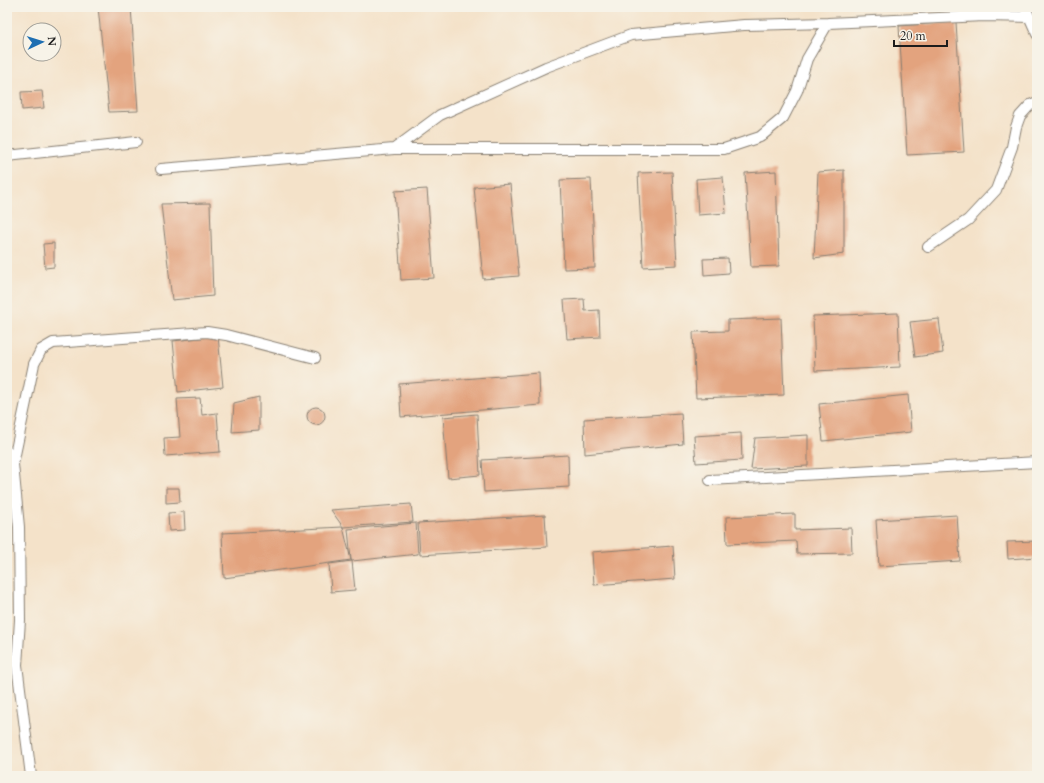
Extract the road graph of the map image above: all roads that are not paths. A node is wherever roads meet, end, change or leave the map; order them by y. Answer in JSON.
{"nodes":[{"id":1,"x":1025,"y":7,"type":"edge"},
{"id":2,"x":1029,"y":17,"type":"junction"},
{"id":3,"x":828,"y":23,"type":"junction"},
{"id":4,"x":1037,"y":34,"type":"edge"},
{"id":5,"x":1037,"y":102,"type":"edge"},
{"id":6,"x":136,"y":142,"type":"dead end"},
{"id":7,"x":394,"y":148,"type":"junction"},
{"id":8,"x":7,"y":156,"type":"edge"},
{"id":9,"x":161,"y":169,"type":"dead end"},
{"id":10,"x":928,"y":246,"type":"dead end"},
{"id":11,"x":315,"y":358,"type":"dead end"},
{"id":12,"x":7,"y":451,"type":"edge"},
{"id":13,"x":1037,"y":462,"type":"edge"},
{"id":14,"x":13,"y":464,"type":"junction"},
{"id":15,"x":710,"y":480,"type":"dead end"},
{"id":16,"x":31,"y":776,"type":"edge"}],
"edges":[{"from":1,"to":2,"type":"lane"},
{"from":2,"to":3,"type":"lane"},
{"from":2,"to":4,"type":"lane"},
{"from":3,"to":7,"type":"lane"},
{"from":3,"to":7,"type":"lane"},
{"from":5,"to":10,"type":"lane"},
{"from":6,"to":8,"type":"lane"},
{"from":7,"to":9,"type":"lane"},
{"from":11,"to":14,"type":"lane"},
{"from":12,"to":14,"type":"lane"},
{"from":13,"to":15,"type":"lane"},
{"from":14,"to":16,"type":"lane"}]}
